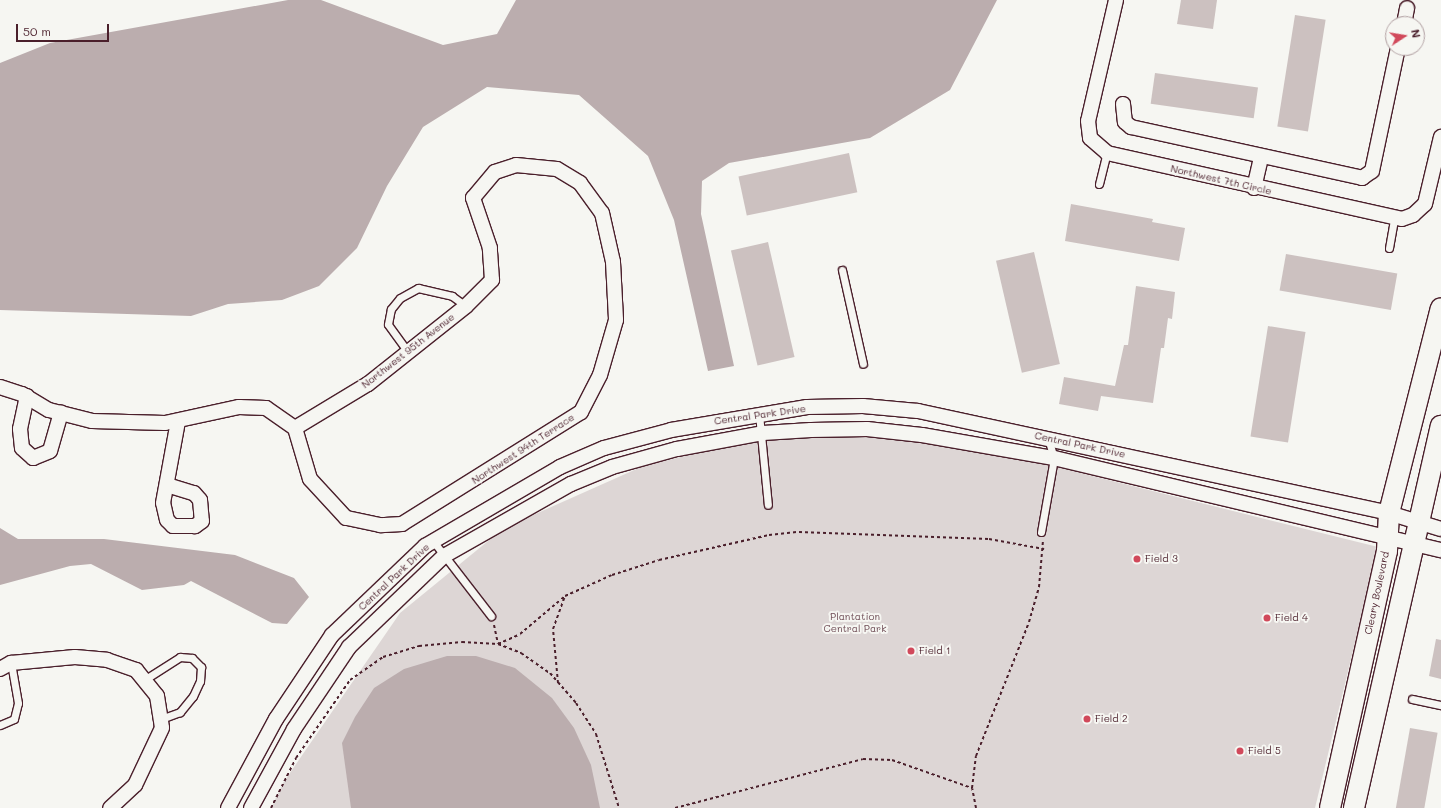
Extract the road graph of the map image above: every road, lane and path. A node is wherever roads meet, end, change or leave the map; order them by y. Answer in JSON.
{"nodes":[{"id":1,"x":1116,"y":0,"type":"edge"},
{"id":2,"x":1407,"y":8,"type":"dead end"},
{"id":3,"x":1406,"y":16,"type":"edge"},
{"id":4,"x":1396,"y":56,"type":"edge"},
{"id":5,"x":1122,"y":104,"type":"dead end"},
{"id":6,"x":1441,"y":137,"type":"edge"},
{"id":7,"x":1107,"y":153,"type":"junction"},
{"id":8,"x":1261,"y":157,"type":"junction"},
{"id":9,"x":1099,"y":184,"type":"dead end"},
{"id":10,"x":1254,"y":188,"type":"junction"},
{"id":11,"x":1394,"y":219,"type":"junction"},
{"id":12,"x":1389,"y":248,"type":"dead end"},
{"id":13,"x":842,"y":270,"type":"dead end"},
{"id":14,"x":492,"y":280,"type":"joint"},
{"id":15,"x":466,"y":306,"type":"junction"},
{"id":16,"x":1441,"y":308,"type":"edge"},
{"id":17,"x":408,"y":352,"type":"junction"},
{"id":18,"x":863,"y":364,"type":"dead end"},
{"id":19,"x":0,"y":388,"type":"edge"},
{"id":20,"x":27,"y":396,"type":"junction"},
{"id":21,"x":61,"y":413,"type":"junction"},
{"id":22,"x":759,"y":414,"type":"junction"},
{"id":23,"x":178,"y":421,"type":"junction"},
{"id":24,"x":1441,"y":426,"type":"edge"},
{"id":25,"x":295,"y":428,"type":"junction"},
{"id":26,"x":763,"y":433,"type":"junction"},
{"id":27,"x":1048,"y":438,"type":"junction"},
{"id":28,"x":1054,"y":458,"type":"junction"},
{"id":29,"x":167,"y":485,"type":"dead end"},
{"id":30,"x":768,"y":505,"type":"dead end"},
{"id":31,"x":1389,"y":512,"type":"junction"},
{"id":32,"x":1417,"y":521,"type":"junction"},
{"id":33,"x":1441,"y":529,"type":"edge"},
{"id":34,"x":1041,"y":532,"type":"joint"},
{"id":35,"x":1387,"y":535,"type":"junction"},
{"id":36,"x":433,"y":541,"type":"junction"},
{"id":37,"x":1413,"y":543,"type":"junction"},
{"id":38,"x":1044,"y":549,"type":"junction"},
{"id":39,"x":1441,"y":550,"type":"edge"},
{"id":40,"x":444,"y":556,"type":"junction"},
{"id":41,"x":565,"y":596,"type":"junction"},
{"id":42,"x":492,"y":616,"type":"joint"},
{"id":43,"x":498,"y":644,"type":"junction"},
{"id":44,"x":5,"y":666,"type":"edge"},
{"id":45,"x":144,"y":680,"type":"junction"},
{"id":46,"x":558,"y":683,"type":"junction"},
{"id":47,"x":1412,"y":698,"type":"dead end"},
{"id":48,"x":1441,"y":705,"type":"edge"},
{"id":49,"x":161,"y":719,"type":"junction"},
{"id":50,"x":0,"y":725,"type":"edge"},
{"id":51,"x":972,"y":788,"type":"junction"},
{"id":52,"x":110,"y":808,"type":"edge"},
{"id":53,"x":228,"y":808,"type":"edge"},
{"id":54,"x":251,"y":808,"type":"edge"},
{"id":55,"x":271,"y":808,"type":"edge"},
{"id":56,"x":619,"y":808,"type":"edge"},
{"id":57,"x":675,"y":808,"type":"edge"},
{"id":58,"x":976,"y":808,"type":"edge"},
{"id":59,"x":1330,"y":808,"type":"edge"},
{"id":60,"x":1354,"y":808,"type":"edge"}],
"edges":[{"from":1,"to":7,"type":"street","name":"Northwest 7th Circle"},
{"from":2,"to":3,"type":"street"},
{"from":4,"to":8,"type":"street"},
{"from":5,"to":8,"type":"street"},
{"from":6,"to":11,"type":"street","name":"Northwest 7th Circle"},
{"from":7,"to":9,"type":"lane"},
{"from":7,"to":10,"type":"street","name":"Northwest 7th Circle"},
{"from":8,"to":10,"type":"street"},
{"from":10,"to":11,"type":"street","name":"Northwest 7th Circle"},
{"from":11,"to":12,"type":"lane"},
{"from":13,"to":18,"type":"lane"},
{"from":14,"to":15,"type":"street","name":"Northwest 95th Avenue"},
{"from":14,"to":25,"type":"street","name":"Northwest 94th Terrace"},
{"from":15,"to":17,"type":"street","name":"Northwest 95th Avenue"},
{"from":15,"to":17,"type":"lane"},
{"from":16,"to":31,"type":"street","name":"Cleary Boulevard"},
{"from":17,"to":25,"type":"street","name":"Northwest 95th Avenue"},
{"from":19,"to":20,"type":"street"},
{"from":20,"to":21,"type":"street"},
{"from":20,"to":21,"type":"street"},
{"from":21,"to":23,"type":"street"},
{"from":22,"to":26,"type":"lane"},
{"from":22,"to":27,"type":"street","name":"Central Park Drive"},
{"from":22,"to":36,"type":"street","name":"Central Park Drive"},
{"from":23,"to":25,"type":"street"},
{"from":23,"to":29,"type":"street"},
{"from":24,"to":32,"type":"street"},
{"from":26,"to":28,"type":"street","name":"Central Park Drive"},
{"from":26,"to":30,"type":"lane"},
{"from":26,"to":40,"type":"street","name":"Central Park Drive"},
{"from":27,"to":28,"type":"lane"},
{"from":27,"to":31,"type":"street","name":"Central Park Drive"},
{"from":28,"to":34,"type":"lane"},
{"from":28,"to":35,"type":"street","name":"Central Park Drive"},
{"from":31,"to":32,"type":"street","name":"Central Park Drive"},
{"from":31,"to":35,"type":"street","name":"Cleary Boulevard"},
{"from":32,"to":33,"type":"street","name":"Central Park Drive"},
{"from":32,"to":37,"type":"street"},
{"from":34,"to":38,"type":"path"},
{"from":35,"to":37,"type":"street","name":"Central Park Drive"},
{"from":35,"to":59,"type":"street","name":"Cleary Boulevard"},
{"from":36,"to":40,"type":"lane"},
{"from":36,"to":53,"type":"street","name":"Central Park Drive"},
{"from":37,"to":39,"type":"street","name":"Central Park Drive"},
{"from":37,"to":60,"type":"street"},
{"from":38,"to":41,"type":"path"},
{"from":38,"to":51,"type":"path"},
{"from":40,"to":42,"type":"lane"},
{"from":40,"to":54,"type":"street","name":"Central Park Drive"},
{"from":41,"to":43,"type":"path"},
{"from":41,"to":46,"type":"path"},
{"from":42,"to":43,"type":"path"},
{"from":43,"to":46,"type":"path"},
{"from":43,"to":55,"type":"path"},
{"from":44,"to":45,"type":"street"},
{"from":44,"to":50,"type":"lane"},
{"from":45,"to":49,"type":"street"},
{"from":45,"to":49,"type":"lane"},
{"from":46,"to":56,"type":"path"},
{"from":47,"to":48,"type":"lane"},
{"from":49,"to":52,"type":"street"},
{"from":51,"to":57,"type":"path"},
{"from":51,"to":58,"type":"path"}]}
